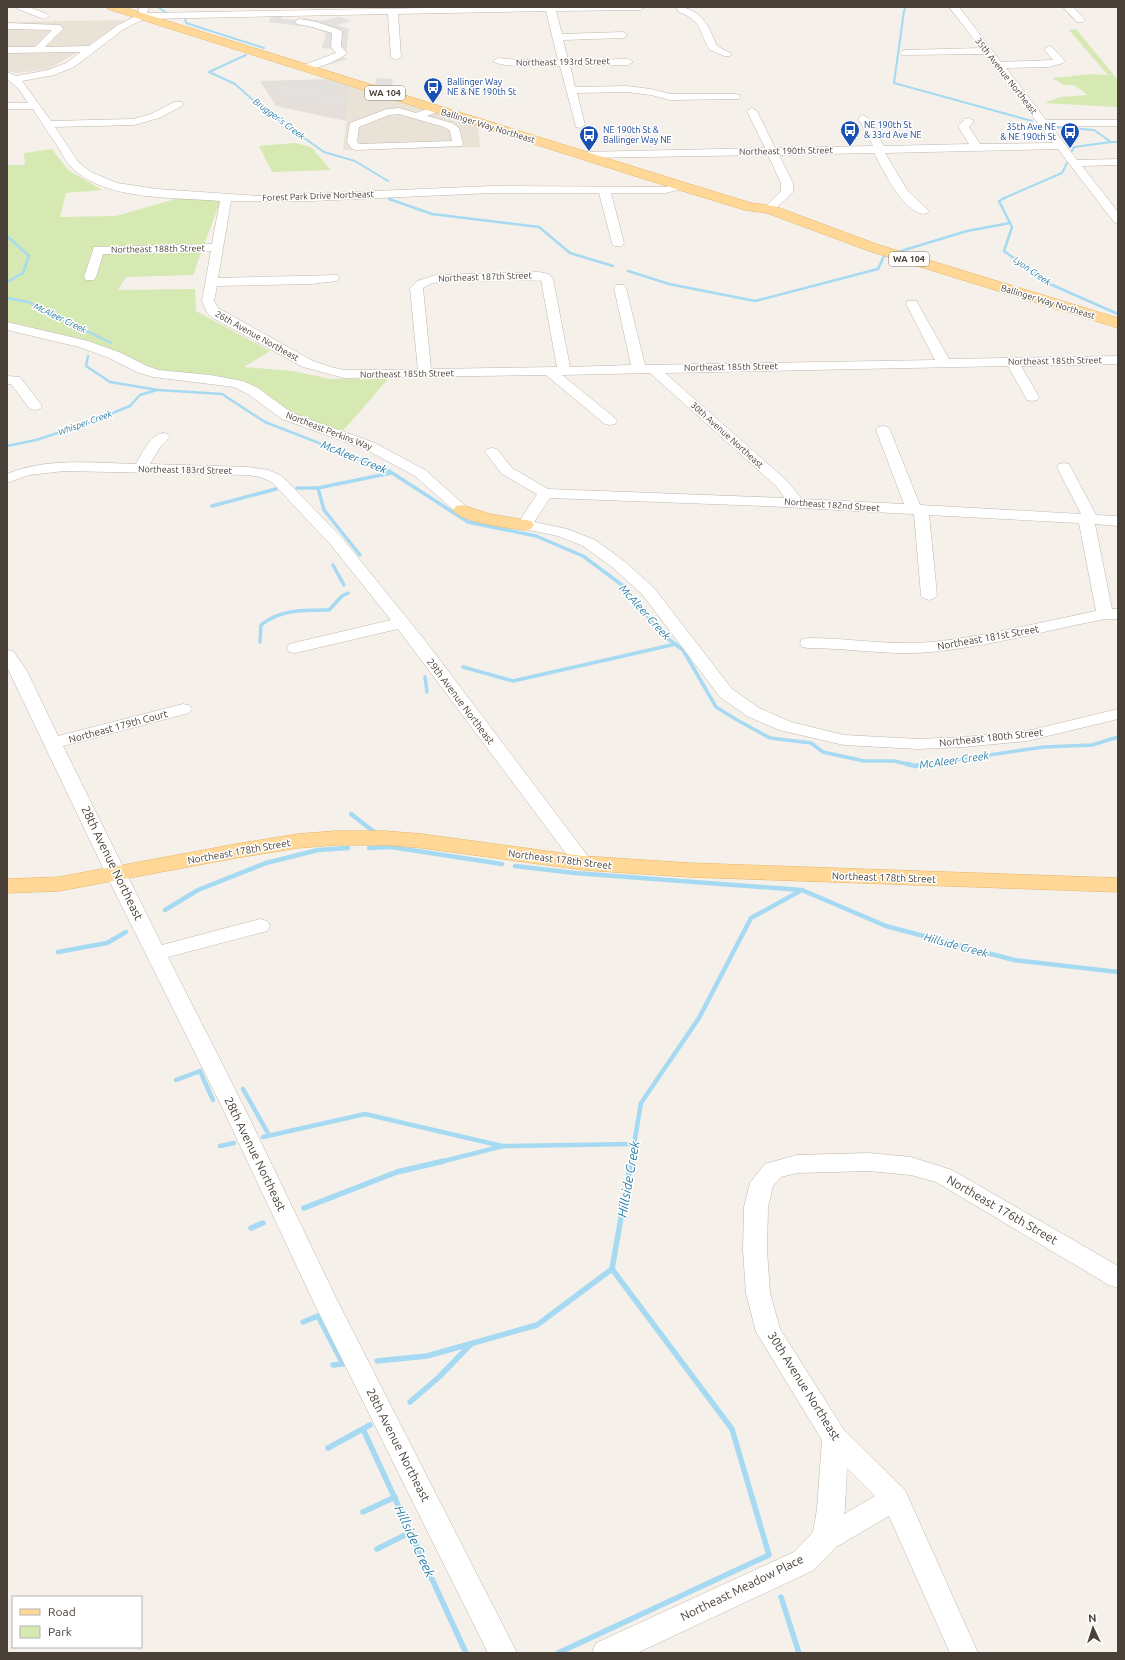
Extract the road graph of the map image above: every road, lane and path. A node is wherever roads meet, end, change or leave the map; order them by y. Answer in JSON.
{"nodes":[{"id":1,"x":21,"y":7,"type":"edge"},
{"id":2,"x":112,"y":7,"type":"edge"},
{"id":3,"x":640,"y":7,"type":"edge"},
{"id":4,"x":681,"y":7,"type":"edge"},
{"id":5,"x":954,"y":7,"type":"edge"},
{"id":6,"x":1068,"y":7,"type":"edge"},
{"id":7,"x":551,"y":8,"type":"edge"},
{"id":8,"x":354,"y":10,"type":"edge"},
{"id":9,"x":258,"y":11,"type":"edge"},
{"id":10,"x":143,"y":12,"type":"edge"},
{"id":11,"x":393,"y":12,"type":"junction"},
{"id":12,"x":277,"y":14,"type":"junction"},
{"id":13,"x":44,"y":16,"type":"dead end"},
{"id":14,"x":192,"y":16,"type":"junction"},
{"id":15,"x":1080,"y":20,"type":"dead end"},
{"id":16,"x":7,"y":26,"type":"edge"},
{"id":17,"x":172,"y":26,"type":"junction"},
{"id":18,"x":623,"y":35,"type":"dead end"},
{"id":19,"x":558,"y":37,"type":"junction"},
{"id":20,"x":39,"y":49,"type":"junction"},
{"id":21,"x":92,"y":49,"type":"junction"},
{"id":22,"x":1048,"y":49,"type":"dead end"},
{"id":23,"x":7,"y":50,"type":"edge"},
{"id":24,"x":987,"y":51,"type":"junction"},
{"id":25,"x":905,"y":53,"type":"dead end"},
{"id":26,"x":727,"y":54,"type":"dead end"},
{"id":27,"x":396,"y":57,"type":"dead end"},
{"id":28,"x":498,"y":61,"type":"dead end"},
{"id":29,"x":628,"y":62,"type":"dead end"},
{"id":30,"x":565,"y":63,"type":"junction"},
{"id":31,"x":997,"y":65,"type":"junction"},
{"id":32,"x":305,"y":68,"type":"junction"},
{"id":33,"x":11,"y":77,"type":"edge"},
{"id":34,"x":572,"y":90,"type":"junction"},
{"id":35,"x":178,"y":104,"type":"dead end"},
{"id":36,"x":7,"y":106,"type":"edge"},
{"id":37,"x":35,"y":106,"type":"junction"},
{"id":38,"x":436,"y":110,"type":"junction"},
{"id":39,"x":416,"y":116,"type":"junction"},
{"id":40,"x":863,"y":118,"type":"dead end"},
{"id":41,"x":969,"y":121,"type":"dead end"},
{"id":42,"x":1043,"y":123,"type":"junction"},
{"id":43,"x":1118,"y":123,"type":"edge"},
{"id":44,"x":48,"y":124,"type":"junction"},
{"id":45,"x":580,"y":126,"type":"dead end"},
{"id":46,"x":1062,"y":146,"type":"junction"},
{"id":47,"x":976,"y":148,"type":"junction"},
{"id":48,"x":880,"y":149,"type":"junction"},
{"id":49,"x":771,"y":152,"type":"junction"},
{"id":50,"x":583,"y":155,"type":"junction"},
{"id":51,"x":1118,"y":162,"type":"edge"},
{"id":52,"x":1075,"y":163,"type":"junction"},
{"id":53,"x":681,"y":186,"type":"junction"},
{"id":54,"x":604,"y":190,"type":"junction"},
{"id":55,"x":226,"y":197,"type":"junction"},
{"id":56,"x":750,"y":207,"type":"junction"},
{"id":57,"x":769,"y":209,"type":"junction"},
{"id":58,"x":923,"y":211,"type":"dead end"},
{"id":59,"x":1118,"y":220,"type":"edge"},
{"id":60,"x":825,"y":231,"type":"junction"},
{"id":61,"x":618,"y":243,"type":"dead end"},
{"id":62,"x":218,"y":247,"type":"junction"},
{"id":63,"x":90,"y":277,"type":"dead end"},
{"id":64,"x":334,"y":278,"type":"dead end"},
{"id":65,"x":211,"y":282,"type":"junction"},
{"id":66,"x":620,"y":288,"type":"dead end"},
{"id":67,"x":912,"y":304,"type":"dead end"},
{"id":68,"x":1118,"y":323,"type":"edge"},
{"id":69,"x":7,"y":326,"type":"edge"},
{"id":70,"x":1118,"y":360,"type":"edge"},
{"id":71,"x":1012,"y":362,"type":"junction"},
{"id":72,"x":944,"y":363,"type":"junction"},
{"id":73,"x":646,"y":369,"type":"junction"},
{"id":74,"x":564,"y":370,"type":"junction"},
{"id":75,"x":550,"y":371,"type":"junction"},
{"id":76,"x":344,"y":374,"type":"joint"},
{"id":77,"x":425,"y":374,"type":"junction"},
{"id":78,"x":7,"y":380,"type":"edge"},
{"id":79,"x":1032,"y":397,"type":"dead end"},
{"id":80,"x":35,"y":406,"type":"dead end"},
{"id":81,"x":610,"y":421,"type":"dead end"},
{"id":82,"x":884,"y":430,"type":"dead end"},
{"id":83,"x":163,"y":437,"type":"dead end"},
{"id":84,"x":492,"y":452,"type":"dead end"},
{"id":85,"x":1064,"y":467,"type":"dead end"},
{"id":86,"x":141,"y":468,"type":"junction"},
{"id":87,"x":7,"y":479,"type":"edge"},
{"id":88,"x":545,"y":493,"type":"junction"},
{"id":89,"x":798,"y":503,"type":"junction"},
{"id":90,"x":462,"y":510,"type":"joint"},
{"id":91,"x":918,"y":510,"type":"junction"},
{"id":92,"x":1086,"y":519,"type":"junction"},
{"id":93,"x":1118,"y":520,"type":"edge"},
{"id":94,"x":525,"y":525,"type":"junction"},
{"id":95,"x":337,"y":542,"type":"joint"},
{"id":96,"x":929,"y":595,"type":"dead end"},
{"id":97,"x":1111,"y":614,"type":"edge"},
{"id":98,"x":401,"y":623,"type":"junction"},
{"id":99,"x":808,"y":643,"type":"dead end"},
{"id":100,"x":295,"y":648,"type":"dead end"},
{"id":101,"x":7,"y":655,"type":"edge"},
{"id":102,"x":183,"y":709,"type":"dead end"},
{"id":103,"x":1118,"y":714,"type":"edge"},
{"id":104,"x":54,"y":743,"type":"junction"},
{"id":105,"x":583,"y":863,"type":"junction"},
{"id":106,"x":116,"y":874,"type":"junction"},
{"id":107,"x":1118,"y":885,"type":"edge"},
{"id":108,"x":7,"y":886,"type":"edge"},
{"id":109,"x":260,"y":926,"type":"dead end"},
{"id":110,"x":157,"y":953,"type":"junction"},
{"id":111,"x":756,"y":1250,"type":"joint"},
{"id":112,"x":1118,"y":1278,"type":"edge"},
{"id":113,"x":836,"y":1438,"type":"junction"},
{"id":114,"x":895,"y":1499,"type":"junction"},
{"id":115,"x":826,"y":1538,"type":"junction"},
{"id":116,"x":503,"y":1653,"type":"edge"},
{"id":117,"x":606,"y":1653,"type":"edge"},
{"id":118,"x":964,"y":1653,"type":"edge"}],
"edges":[{"from":1,"to":13,"type":"street"},
{"from":2,"to":10,"type":"main road","name":"Ballinger Way Northeast","number":"WA 104"},
{"from":3,"to":7,"type":"street"},
{"from":4,"to":26,"type":"street"},
{"from":5,"to":24,"type":"street","name":"35th Avenue Northeast"},
{"from":6,"to":15,"type":"street"},
{"from":7,"to":11,"type":"street"},
{"from":7,"to":19,"type":"street"},
{"from":8,"to":11,"type":"street"},
{"from":8,"to":12,"type":"street"},
{"from":9,"to":12,"type":"street"},
{"from":9,"to":14,"type":"street"},
{"from":10,"to":14,"type":"street"},
{"from":10,"to":17,"type":"main road","name":"Ballinger Way Northeast","number":"WA 104"},
{"from":10,"to":21,"type":"street"},
{"from":11,"to":27,"type":"street"},
{"from":12,"to":32,"type":"street"},
{"from":14,"to":17,"type":"street"},
{"from":16,"to":20,"type":"street"},
{"from":17,"to":32,"type":"main road","name":"Ballinger Way Northeast","number":"WA 104"},
{"from":18,"to":19,"type":"street"},
{"from":19,"to":30,"type":"street"},
{"from":20,"to":21,"type":"street"},
{"from":20,"to":23,"type":"street"},
{"from":21,"to":33,"type":"street"},
{"from":22,"to":31,"type":"street"},
{"from":24,"to":25,"type":"street"},
{"from":24,"to":31,"type":"street","name":"35th Avenue Northeast"},
{"from":28,"to":30,"type":"street","name":"Northeast 193rd Street"},
{"from":29,"to":30,"type":"street","name":"Northeast 193rd Street"},
{"from":30,"to":34,"type":"street"},
{"from":31,"to":42,"type":"street","name":"35th Avenue Northeast"},
{"from":32,"to":38,"type":"main road","name":"Ballinger Way Northeast","number":"WA 104"},
{"from":33,"to":37,"type":"street","name":"Forest Park Drive Northeast"},
{"from":34,"to":45,"type":"street"},
{"from":34,"to":49,"type":"street"},
{"from":35,"to":44,"type":"street"},
{"from":36,"to":37,"type":"street"},
{"from":37,"to":44,"type":"street","name":"Forest Park Drive Northeast"},
{"from":38,"to":39,"type":"street"},
{"from":38,"to":50,"type":"main road","name":"Ballinger Way Northeast","number":"WA 104"},
{"from":39,"to":39,"type":"street"},
{"from":40,"to":48,"type":"street"},
{"from":41,"to":47,"type":"street"},
{"from":42,"to":43,"type":"street"},
{"from":42,"to":46,"type":"street","name":"35th Avenue Northeast"},
{"from":44,"to":55,"type":"street","name":"Forest Park Drive Northeast"},
{"from":46,"to":47,"type":"street","name":"Northeast 190th Street"},
{"from":46,"to":52,"type":"street","name":"35th Avenue Northeast"},
{"from":47,"to":48,"type":"street","name":"Northeast 190th Street"},
{"from":48,"to":49,"type":"street","name":"Northeast 190th Street"},
{"from":48,"to":58,"type":"street"},
{"from":49,"to":50,"type":"street","name":"Northeast 190th Street"},
{"from":49,"to":57,"type":"street"},
{"from":50,"to":53,"type":"main road","name":"Ballinger Way Northeast","number":"WA 104"},
{"from":51,"to":52,"type":"street"},
{"from":52,"to":59,"type":"street","name":"35th Avenue Northeast"},
{"from":53,"to":54,"type":"street","name":"Forest Park Drive Northeast"},
{"from":53,"to":56,"type":"main road","name":"Ballinger Way Northeast","number":"WA 104"},
{"from":54,"to":55,"type":"street","name":"Forest Park Drive Northeast"},
{"from":54,"to":61,"type":"street"},
{"from":55,"to":62,"type":"street","name":"26th Avenue Northeast"},
{"from":56,"to":57,"type":"main road","number":"WA 104"},
{"from":56,"to":60,"type":"main road","number":"WA 104"},
{"from":57,"to":60,"type":"main road","number":"WA 104"},
{"from":60,"to":68,"type":"main road","name":"Ballinger Way Northeast","number":"WA 104"},
{"from":62,"to":63,"type":"street","name":"Northeast 188th Street"},
{"from":62,"to":65,"type":"street","name":"26th Avenue Northeast"},
{"from":64,"to":65,"type":"street"},
{"from":65,"to":76,"type":"street","name":"26th Avenue Northeast"},
{"from":66,"to":73,"type":"street"},
{"from":67,"to":72,"type":"street"},
{"from":69,"to":90,"type":"street","name":"Northeast Perkins Way"},
{"from":70,"to":71,"type":"street","name":"Northeast 185th Street"},
{"from":71,"to":72,"type":"street","name":"Northeast 185th Street"},
{"from":71,"to":79,"type":"street"},
{"from":72,"to":73,"type":"street","name":"Northeast 185th Street"},
{"from":73,"to":74,"type":"street","name":"Northeast 185th Street"},
{"from":73,"to":89,"type":"street","name":"30th Avenue Northeast"},
{"from":74,"to":75,"type":"street","name":"Northeast 185th Street"},
{"from":74,"to":77,"type":"street","name":"Northeast 187th Street"},
{"from":75,"to":77,"type":"street","name":"Northeast 185th Street"},
{"from":75,"to":81,"type":"street"},
{"from":76,"to":77,"type":"street","name":"Northeast 185th Street"},
{"from":78,"to":80,"type":"street"},
{"from":82,"to":91,"type":"street"},
{"from":83,"to":86,"type":"street"},
{"from":84,"to":88,"type":"street"},
{"from":85,"to":92,"type":"street"},
{"from":86,"to":87,"type":"street","name":"Northeast 183rd Street"},
{"from":86,"to":95,"type":"street","name":"Northeast 183rd Street"},
{"from":88,"to":89,"type":"street","name":"Northeast 182nd Street"},
{"from":88,"to":94,"type":"street"},
{"from":89,"to":91,"type":"street","name":"Northeast 182nd Street"},
{"from":90,"to":94,"type":"main road","name":"Northeast Perkins Way"},
{"from":91,"to":92,"type":"street","name":"Northeast 182nd Street"},
{"from":91,"to":96,"type":"street"},
{"from":92,"to":93,"type":"street","name":"Northeast 182nd Street"},
{"from":92,"to":97,"type":"street"},
{"from":94,"to":103,"type":"street","name":"Northeast 180th Street"},
{"from":95,"to":98,"type":"street","name":"29th Avenue Northeast"},
{"from":97,"to":99,"type":"street","name":"Northeast 181st Street"},
{"from":98,"to":100,"type":"street"},
{"from":98,"to":105,"type":"street","name":"29th Avenue Northeast"},
{"from":101,"to":104,"type":"street","name":"28th Avenue Northeast"},
{"from":102,"to":104,"type":"street","name":"Northeast 179th Court"},
{"from":104,"to":106,"type":"street","name":"28th Avenue Northeast"},
{"from":105,"to":106,"type":"main road","name":"Northeast 178th Street"},
{"from":105,"to":107,"type":"main road","name":"Northeast 178th Street"},
{"from":106,"to":108,"type":"main road","name":"Northeast 178th Street"},
{"from":106,"to":110,"type":"street","name":"28th Avenue Northeast"},
{"from":109,"to":110,"type":"street"},
{"from":110,"to":116,"type":"street","name":"28th Avenue Northeast"},
{"from":111,"to":112,"type":"street","name":"Northeast 176th Street"},
{"from":111,"to":113,"type":"street","name":"30th Avenue Northeast"},
{"from":113,"to":114,"type":"street","name":"30th Avenue Northeast"},
{"from":113,"to":115,"type":"street"},
{"from":114,"to":115,"type":"street","name":"Northeast Meadow Place"},
{"from":114,"to":118,"type":"street","name":"30th Avenue Northeast"},
{"from":115,"to":117,"type":"street","name":"Northeast Meadow Place"}]}
